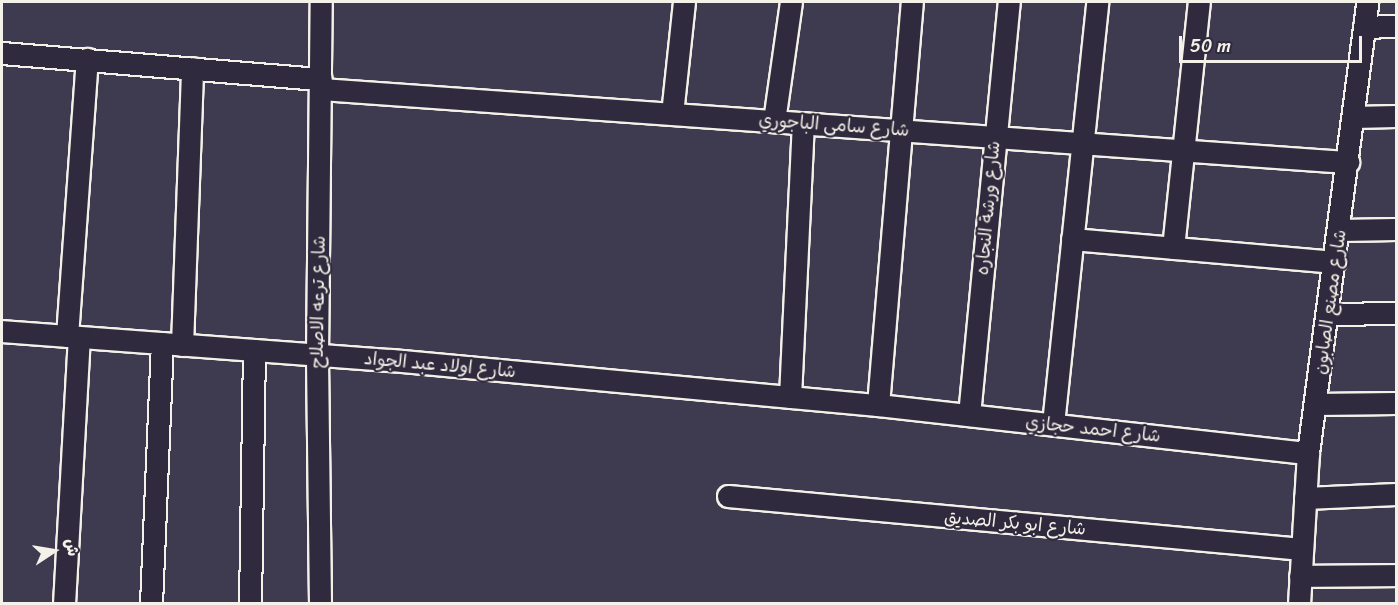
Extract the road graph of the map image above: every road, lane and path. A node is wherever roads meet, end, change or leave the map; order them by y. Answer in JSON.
{"nodes":[{"id":1,"x":321,"y":2,"type":"edge"},
{"id":2,"x":684,"y":2,"type":"edge"},
{"id":3,"x":791,"y":2,"type":"edge"},
{"id":4,"x":912,"y":2,"type":"edge"},
{"id":5,"x":1009,"y":2,"type":"edge"},
{"id":6,"x":1097,"y":2,"type":"edge"},
{"id":7,"x":1199,"y":2,"type":"edge"},
{"id":8,"x":1367,"y":2,"type":"edge"},
{"id":9,"x":1396,"y":26,"type":"edge"},
{"id":10,"x":1364,"y":27,"type":"junction"},
{"id":11,"x":2,"y":53,"type":"edge"},
{"id":12,"x":87,"y":59,"type":"junction"},
{"id":13,"x":192,"y":68,"type":"junction"},
{"id":14,"x":321,"y":84,"type":"junction"},
{"id":15,"x":672,"y":114,"type":"junction"},
{"id":16,"x":1396,"y":116,"type":"edge"},
{"id":17,"x":1353,"y":117,"type":"junction"},
{"id":18,"x":774,"y":121,"type":"junction"},
{"id":19,"x":803,"y":123,"type":"junction"},
{"id":20,"x":901,"y":130,"type":"junction"},
{"id":21,"x":995,"y":137,"type":"junction"},
{"id":22,"x":1082,"y":143,"type":"junction"},
{"id":23,"x":1183,"y":150,"type":"junction"},
{"id":24,"x":1348,"y":162,"type":"junction"},
{"id":25,"x":1396,"y":229,"type":"edge"},
{"id":26,"x":1340,"y":230,"type":"junction"},
{"id":27,"x":1072,"y":239,"type":"junction"},
{"id":28,"x":1173,"y":248,"type":"junction"},
{"id":29,"x":1335,"y":262,"type":"junction"},
{"id":30,"x":1396,"y":313,"type":"edge"},
{"id":31,"x":1328,"y":314,"type":"junction"},
{"id":32,"x":2,"y":331,"type":"edge"},
{"id":33,"x":73,"y":336,"type":"junction"},
{"id":34,"x":172,"y":344,"type":"junction"},
{"id":35,"x":254,"y":350,"type":"junction"},
{"id":36,"x":317,"y":355,"type":"junction"},
{"id":37,"x":790,"y":397,"type":"junction"},
{"id":38,"x":1396,"y":403,"type":"edge"},
{"id":39,"x":1316,"y":404,"type":"junction"},
{"id":40,"x":878,"y":405,"type":"junction"},
{"id":41,"x":969,"y":415,"type":"junction"},
{"id":42,"x":1053,"y":424,"type":"junction"},
{"id":43,"x":1308,"y":453,"type":"junction"},
{"id":44,"x":1396,"y":494,"type":"edge"},
{"id":45,"x":728,"y":496,"type":"dead end"},
{"id":46,"x":1305,"y":498,"type":"junction"},
{"id":47,"x":1302,"y":549,"type":"junction"},
{"id":48,"x":1396,"y":575,"type":"edge"},
{"id":49,"x":1300,"y":576,"type":"junction"},
{"id":50,"x":64,"y":603,"type":"edge"},
{"id":51,"x":151,"y":603,"type":"edge"},
{"id":52,"x":250,"y":603,"type":"edge"},
{"id":53,"x":320,"y":603,"type":"edge"},
{"id":54,"x":1299,"y":603,"type":"edge"}],
"edges":[{"from":1,"to":14,"type":"street","name":"شارع ترعه الاصلاح"},
{"from":2,"to":15,"type":"street"},
{"from":3,"to":18,"type":"street"},
{"from":4,"to":20,"type":"street"},
{"from":5,"to":21,"type":"street","name":"شارع ورشة النجاره"},
{"from":6,"to":22,"type":"street"},
{"from":7,"to":23,"type":"street"},
{"from":8,"to":10,"type":"street","name":"شارع مصنع الصابون"},
{"from":9,"to":10,"type":"street"},
{"from":10,"to":17,"type":"street","name":"شارع مصنع الصابون"},
{"from":11,"to":12,"type":"street","name":"شارع سامى الباجوري"},
{"from":12,"to":13,"type":"street","name":"شارع سامى الباجوري"},
{"from":12,"to":33,"type":"street"},
{"from":13,"to":14,"type":"street","name":"شارع سامى الباجوري"},
{"from":13,"to":34,"type":"street"},
{"from":14,"to":15,"type":"street","name":"شارع سامى الباجوري"},
{"from":14,"to":36,"type":"street","name":"شارع ترعه الاصلاح"},
{"from":15,"to":18,"type":"street","name":"شارع سامى الباجوري"},
{"from":16,"to":17,"type":"street"},
{"from":17,"to":24,"type":"street","name":"شارع مصنع الصابون"},
{"from":18,"to":19,"type":"street","name":"شارع سامى الباجوري"},
{"from":19,"to":20,"type":"street","name":"شارع سامى الباجوري"},
{"from":19,"to":37,"type":"street"},
{"from":20,"to":21,"type":"street","name":"شارع سامى الباجوري"},
{"from":20,"to":40,"type":"street"},
{"from":21,"to":22,"type":"street","name":"شارع سامى الباجوري"},
{"from":21,"to":41,"type":"street","name":"شارع ورشة النجاره"},
{"from":22,"to":23,"type":"street","name":"شارع سامى الباجوري"},
{"from":22,"to":27,"type":"street"},
{"from":23,"to":24,"type":"street","name":"شارع سامى الباجوري"},
{"from":23,"to":28,"type":"street"},
{"from":24,"to":26,"type":"street","name":"شارع مصنع الصابون"},
{"from":25,"to":26,"type":"street"},
{"from":26,"to":29,"type":"street","name":"شارع مصنع الصابون"},
{"from":27,"to":28,"type":"street"},
{"from":27,"to":42,"type":"street"},
{"from":28,"to":29,"type":"street"},
{"from":29,"to":31,"type":"street","name":"شارع مصنع الصابون"},
{"from":30,"to":31,"type":"street"},
{"from":31,"to":39,"type":"street","name":"شارع مصنع الصابون"},
{"from":32,"to":33,"type":"street","name":"شارع اولاد عبد الجواد"},
{"from":33,"to":34,"type":"street","name":"شارع اولاد عبد الجواد"},
{"from":33,"to":50,"type":"street"},
{"from":34,"to":35,"type":"street","name":"شارع اولاد عبد الجواد"},
{"from":34,"to":51,"type":"street"},
{"from":35,"to":36,"type":"street","name":"شارع اولاد عبد الجواد"},
{"from":35,"to":52,"type":"street"},
{"from":36,"to":37,"type":"street","name":"شارع اولاد عبد الجواد"},
{"from":36,"to":53,"type":"street","name":"شارع ترعه الاصلاح"},
{"from":37,"to":40,"type":"street","name":"شارع اولاد عبد الجواد"},
{"from":38,"to":39,"type":"street"},
{"from":39,"to":43,"type":"street","name":"شارع مصنع الصابون"},
{"from":40,"to":41,"type":"street","name":"شارع احمد حجازي"},
{"from":41,"to":42,"type":"street","name":"شارع احمد حجازي"},
{"from":42,"to":43,"type":"street","name":"شارع احمد حجازي"},
{"from":43,"to":46,"type":"street","name":"شارع مصنع الصابون"},
{"from":44,"to":46,"type":"street"},
{"from":45,"to":47,"type":"street","name":"شارع ابو بكر الصديق"},
{"from":46,"to":47,"type":"street","name":"شارع مصنع الصابون"},
{"from":47,"to":49,"type":"street","name":"شارع مصنع الصابون"},
{"from":48,"to":49,"type":"street"},
{"from":49,"to":54,"type":"street","name":"شارع مصنع الصابون"}]}
